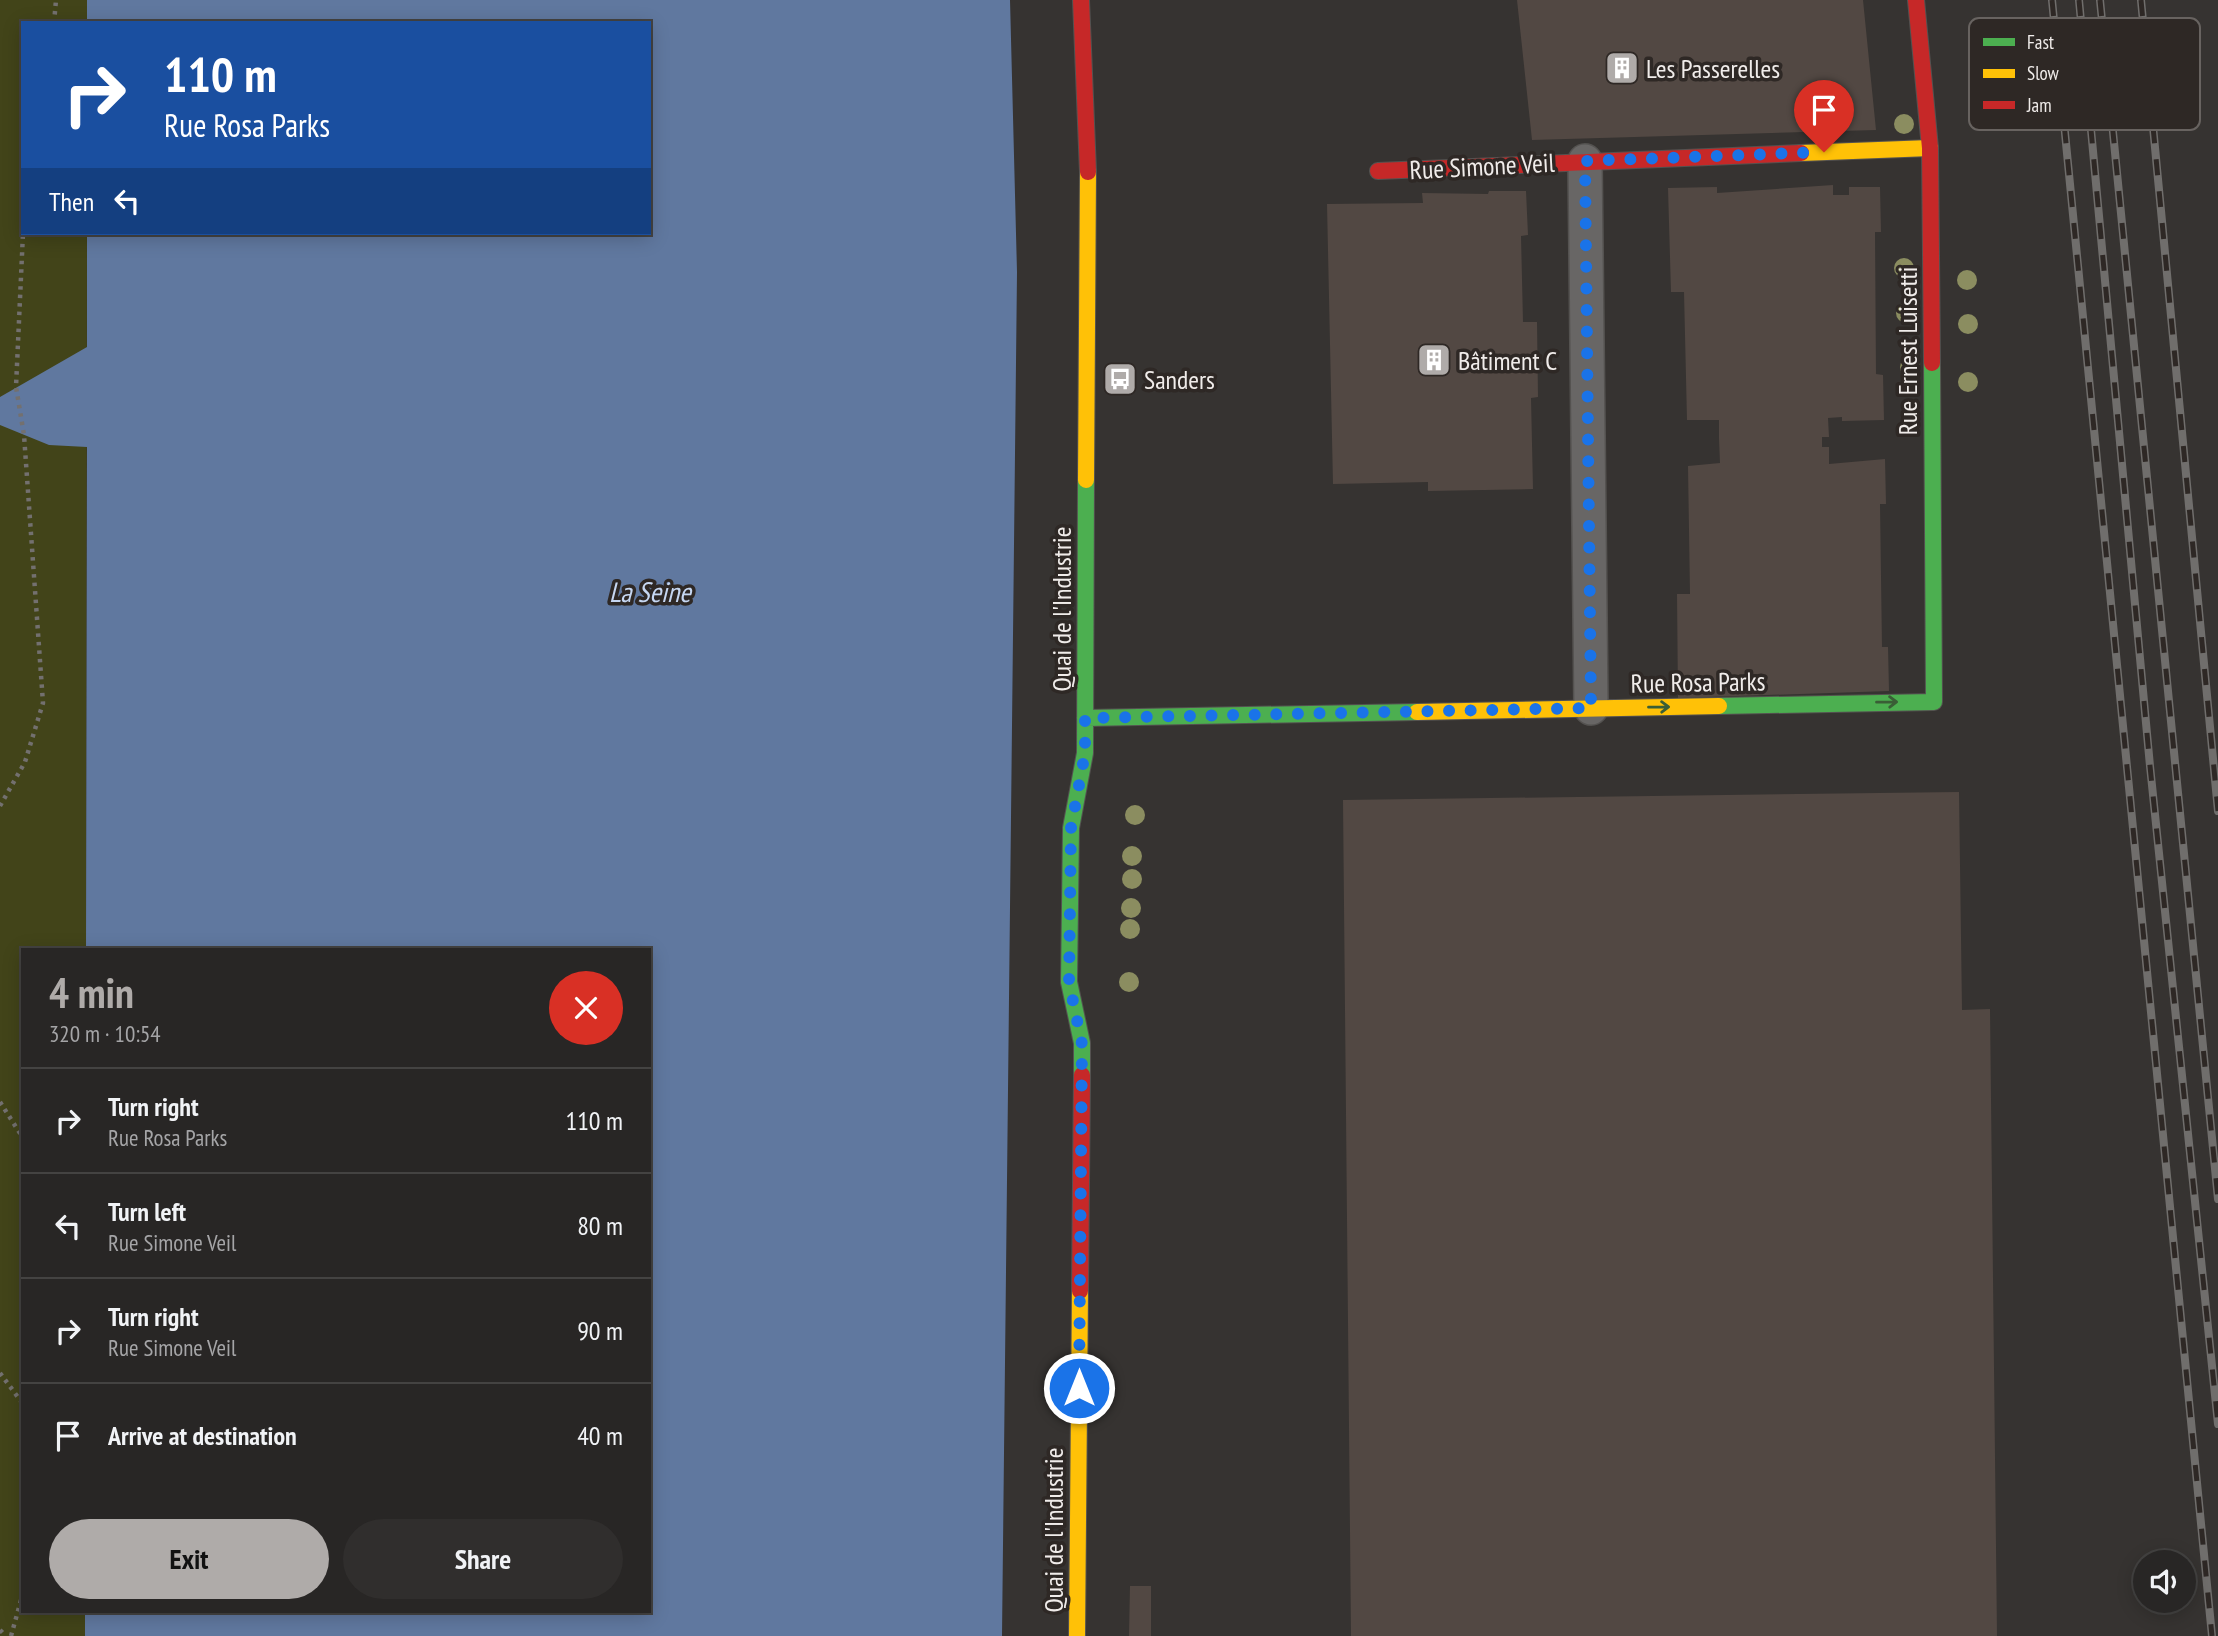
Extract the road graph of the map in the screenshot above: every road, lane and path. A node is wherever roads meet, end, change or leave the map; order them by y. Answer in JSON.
{"nodes":[{"id":1,"x":56,"y":0,"type":"edge"},
{"id":2,"x":1081,"y":0,"type":"edge"},
{"id":3,"x":1916,"y":0,"type":"edge"},
{"id":4,"x":54,"y":21,"type":"edge"},
{"id":5,"x":1930,"y":148,"type":"junction"},
{"id":6,"x":1585,"y":161,"type":"junction"},
{"id":7,"x":1378,"y":171,"type":"dead end"},
{"id":8,"x":23,"y":235,"type":"edge"},
{"id":9,"x":1934,"y":702,"type":"joint"},
{"id":10,"x":1591,"y":708,"type":"junction"},
{"id":11,"x":1085,"y":718,"type":"junction"},
{"id":12,"x":0,"y":806,"type":"edge"},
{"id":13,"x":0,"y":1102,"type":"edge"},
{"id":14,"x":21,"y":1135,"type":"edge"},
{"id":15,"x":0,"y":1373,"type":"edge"},
{"id":16,"x":21,"y":1401,"type":"edge"},
{"id":17,"x":21,"y":1599,"type":"edge"},
{"id":18,"x":0,"y":1630,"type":"edge"},
{"id":19,"x":9,"y":1636,"type":"edge"},
{"id":20,"x":1077,"y":1636,"type":"edge"}],
"edges":[{"from":1,"to":4,"type":"path"},
{"from":2,"to":11,"type":"street","name":"Quai de l'Industrie"},
{"from":3,"to":5,"type":"street","name":"Rue Ernest Luisetti"},
{"from":5,"to":6,"type":"street","name":"Rue Simone Veil"},
{"from":5,"to":9,"type":"street","name":"Rue Ernest Luisetti"},
{"from":6,"to":7,"type":"street","name":"Rue Simone Veil"},
{"from":6,"to":10,"type":"street","name":"Rue Simone Veil"},
{"from":8,"to":12,"type":"path"},
{"from":10,"to":9,"type":"street","name":"Rue Rosa Parks","one_way":true},
{"from":10,"to":11,"type":"street","name":"Rue Rosa Parks"},
{"from":11,"to":20,"type":"street","name":"Quai de l'Industrie"},
{"from":13,"to":14,"type":"path"},
{"from":15,"to":16,"type":"path"},
{"from":17,"to":19,"type":"path"},
{"from":18,"to":19,"type":"path"}]}
